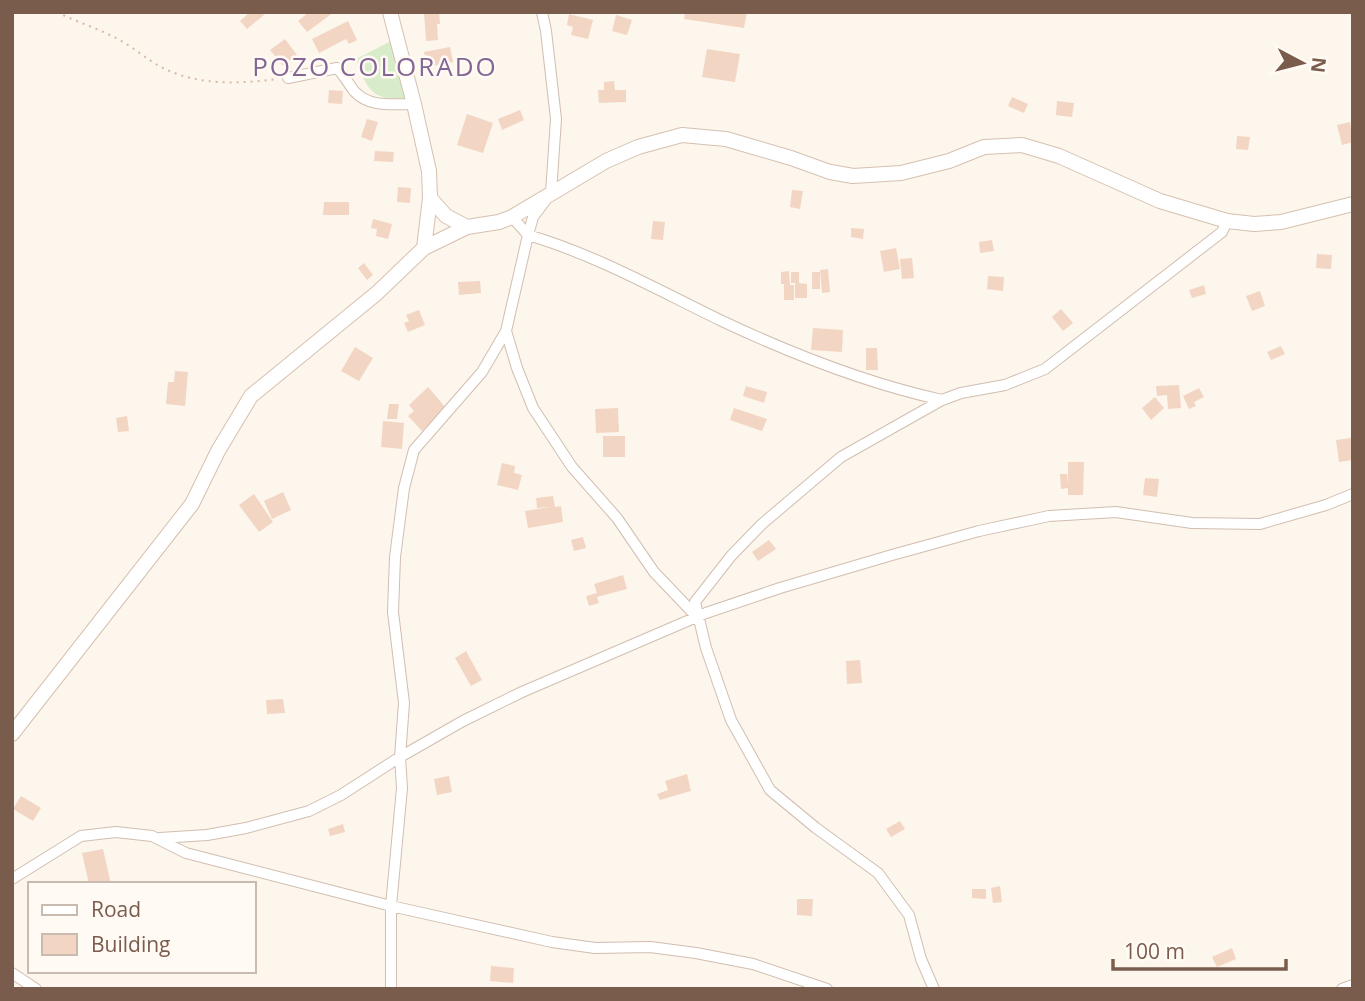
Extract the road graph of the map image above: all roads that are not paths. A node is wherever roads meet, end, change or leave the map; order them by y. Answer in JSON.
{"nodes":[{"id":1,"x":390,"y":12,"type":"edge"},
{"id":2,"x":541,"y":12,"type":"edge"},
{"id":3,"x":288,"y":78,"type":"road end"},
{"id":4,"x":414,"y":104,"type":"junction"},
{"id":5,"x":551,"y":193,"type":"junction"},
{"id":6,"x":430,"y":198,"type":"junction"},
{"id":7,"x":1353,"y":204,"type":"edge"},
{"id":8,"x":512,"y":217,"type":"junction"},
{"id":9,"x":1227,"y":221,"type":"junction"},
{"id":10,"x":467,"y":227,"type":"junction"},
{"id":11,"x":528,"y":235,"type":"junction"},
{"id":12,"x":424,"y":247,"type":"junction"},
{"id":13,"x":506,"y":331,"type":"junction"},
{"id":14,"x":942,"y":400,"type":"junction"},
{"id":15,"x":1353,"y":494,"type":"edge"},
{"id":16,"x":697,"y":617,"type":"junction"},
{"id":17,"x":12,"y":734,"type":"edge"},
{"id":18,"x":400,"y":757,"type":"junction"},
{"id":19,"x":160,"y":838,"type":"junction"},
{"id":20,"x":12,"y":879,"type":"edge"},
{"id":21,"x":391,"y":906,"type":"junction"},
{"id":22,"x":12,"y":973,"type":"edge"},
{"id":23,"x":1353,"y":985,"type":"edge"},
{"id":24,"x":36,"y":989,"type":"edge"},
{"id":25,"x":391,"y":989,"type":"edge"},
{"id":26,"x":827,"y":989,"type":"edge"},
{"id":27,"x":934,"y":989,"type":"edge"},
{"id":28,"x":1342,"y":989,"type":"edge"}],
"edges":[{"from":1,"to":4,"type":"main road"},
{"from":2,"to":5,"type":"street"},
{"from":3,"to":4,"type":"street"},
{"from":4,"to":6,"type":"main road"},
{"from":5,"to":8,"type":"main road"},
{"from":5,"to":9,"type":"main road"},
{"from":5,"to":11,"type":"street"},
{"from":6,"to":10,"type":"main road"},
{"from":6,"to":12,"type":"main road"},
{"from":7,"to":9,"type":"main road"},
{"from":8,"to":10,"type":"main road"},
{"from":8,"to":11,"type":"street"},
{"from":9,"to":14,"type":"street"},
{"from":10,"to":12,"type":"main road"},
{"from":11,"to":13,"type":"street"},
{"from":11,"to":14,"type":"street"},
{"from":12,"to":17,"type":"main road"},
{"from":13,"to":16,"type":"street"},
{"from":13,"to":18,"type":"street"},
{"from":14,"to":16,"type":"street"},
{"from":15,"to":16,"type":"street"},
{"from":16,"to":18,"type":"street"},
{"from":16,"to":27,"type":"street"},
{"from":18,"to":19,"type":"street"},
{"from":18,"to":21,"type":"street"},
{"from":19,"to":20,"type":"street"},
{"from":19,"to":21,"type":"street"},
{"from":21,"to":25,"type":"street"},
{"from":21,"to":26,"type":"street"},
{"from":22,"to":24,"type":"street"},
{"from":23,"to":28,"type":"street"}]}
